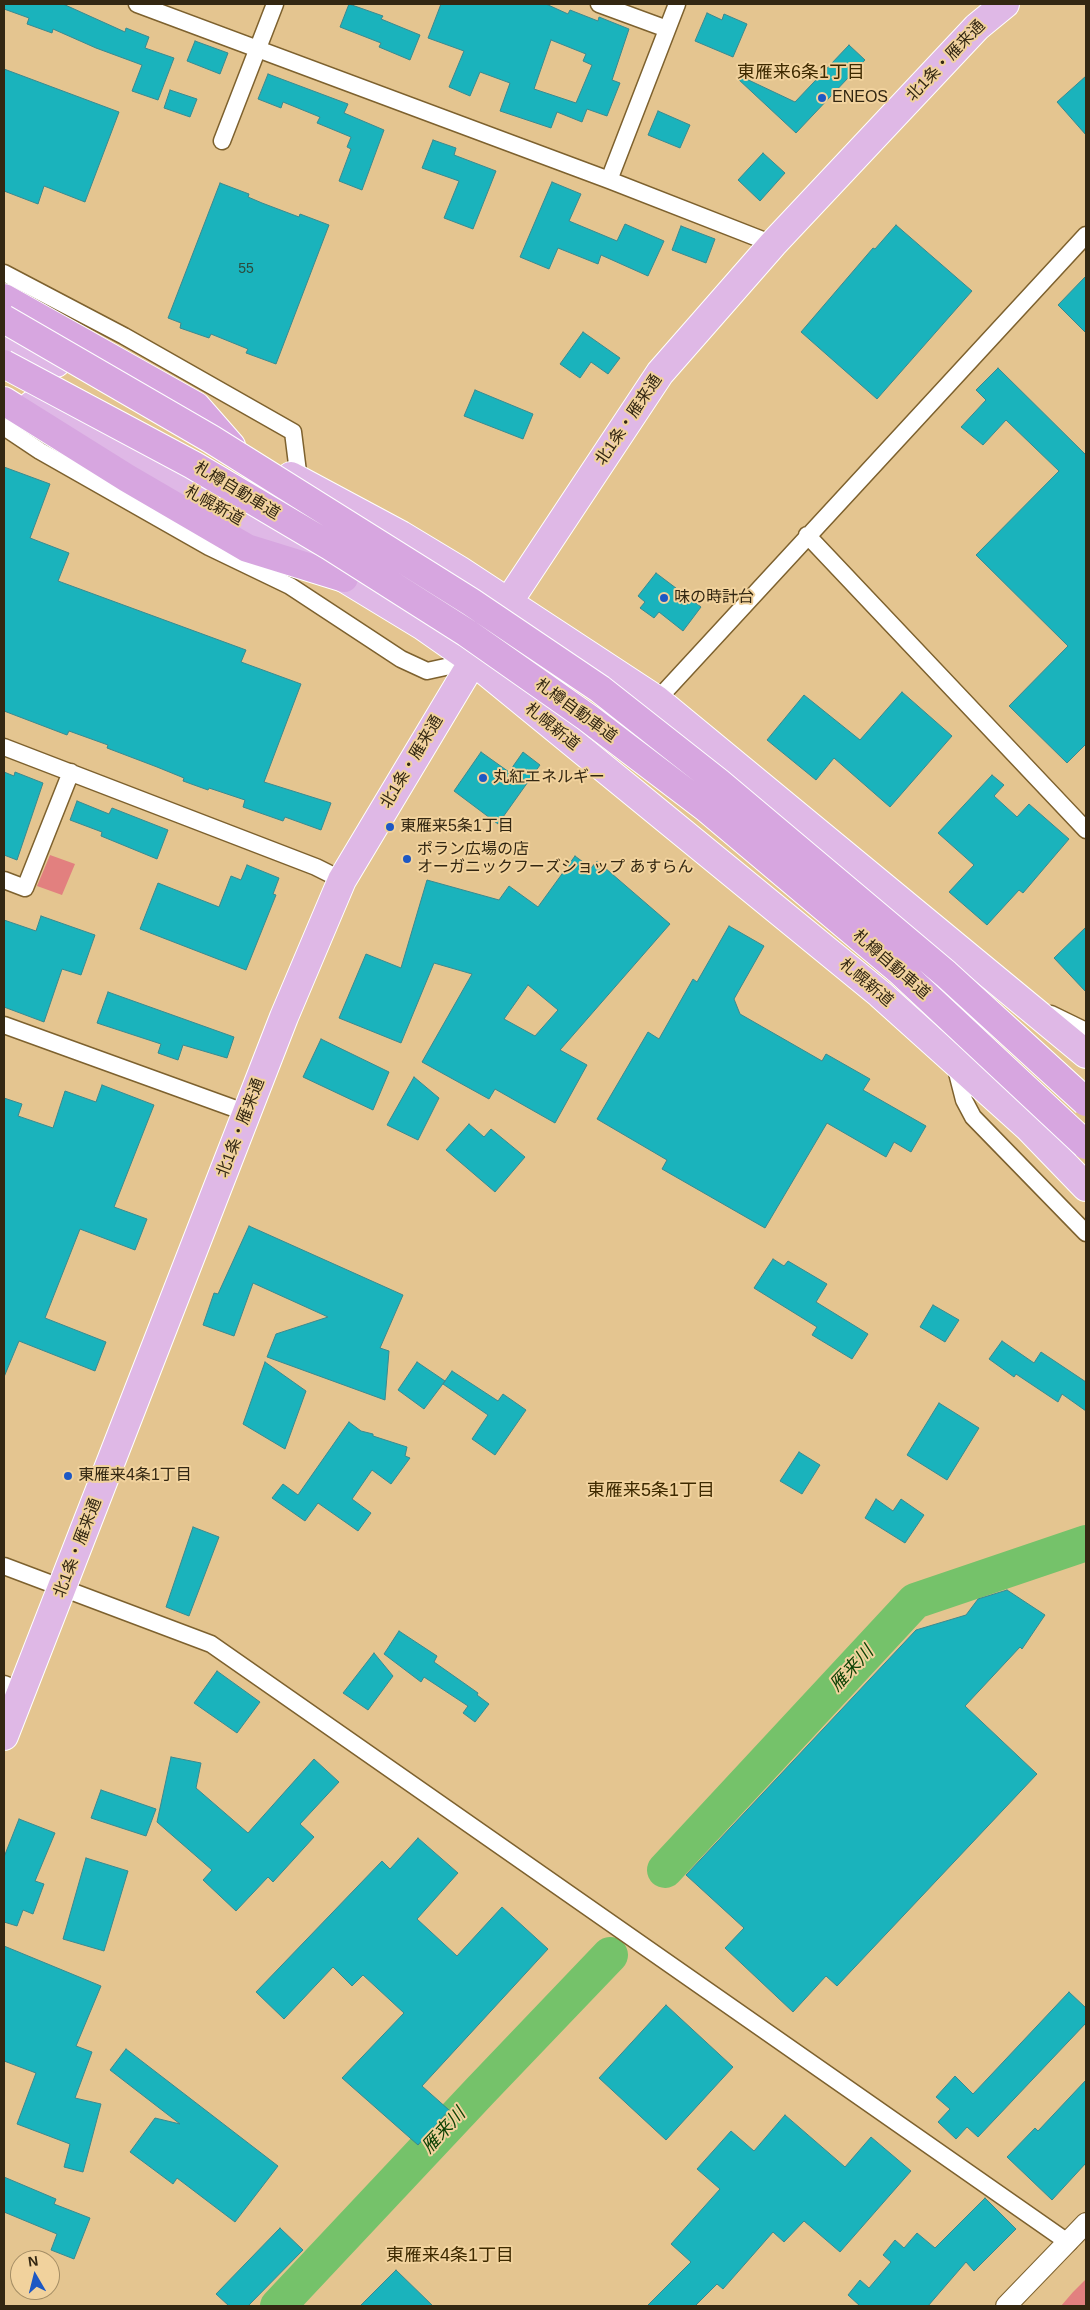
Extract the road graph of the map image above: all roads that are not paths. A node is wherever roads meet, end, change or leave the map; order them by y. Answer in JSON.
{"nodes":[{"id":1,"x":137,"y":4,"type":"edge"},
{"id":2,"x":275,"y":4,"type":"edge"},
{"id":3,"x":599,"y":4,"type":"edge"},
{"id":4,"x":677,"y":4,"type":"edge"},
{"id":5,"x":1005,"y":4,"type":"edge"},
{"id":6,"x":667,"y":29,"type":"junction"},
{"id":7,"x":258,"y":50,"type":"junction"},
{"id":8,"x":222,"y":141,"type":"dead end"},
{"id":9,"x":609,"y":180,"type":"junction"},
{"id":10,"x":1086,"y":235,"type":"edge"},
{"id":11,"x":773,"y":244,"type":"junction"},
{"id":12,"x":4,"y":273,"type":"edge"},
{"id":13,"x":4,"y":298,"type":"edge"},
{"id":14,"x":4,"y":319,"type":"edge"},
{"id":15,"x":4,"y":337,"type":"edge"},
{"id":16,"x":4,"y":364,"type":"edge"},
{"id":17,"x":4,"y":389,"type":"edge"},
{"id":18,"x":4,"y":401,"type":"edge"},
{"id":19,"x":4,"y":427,"type":"edge"},
{"id":20,"x":231,"y":446,"type":"junction"},
{"id":21,"x":299,"y":480,"type":"junction"},
{"id":22,"x":807,"y":535,"type":"junction"},
{"id":23,"x":344,"y":578,"type":"junction"},
{"id":24,"x":510,"y":601,"type":"junction"},
{"id":25,"x":473,"y":661,"type":"junction"},
{"id":26,"x":657,"y":700,"type":"junction"},
{"id":27,"x":4,"y":747,"type":"edge"},
{"id":28,"x":71,"y":772,"type":"junction"},
{"id":29,"x":1086,"y":830,"type":"edge"},
{"id":30,"x":4,"y":880,"type":"edge"},
{"id":31,"x":342,"y":880,"type":"junction"},
{"id":32,"x":4,"y":1025,"type":"edge"},
{"id":33,"x":1084,"y":1044,"type":"edge"},
{"id":34,"x":954,"y":1060,"type":"junction"},
{"id":35,"x":1086,"y":1102,"type":"edge"},
{"id":36,"x":247,"y":1114,"type":"junction"},
{"id":37,"x":1086,"y":1145,"type":"edge"},
{"id":38,"x":1086,"y":1187,"type":"edge"},
{"id":39,"x":1086,"y":1233,"type":"edge"},
{"id":40,"x":4,"y":1566,"type":"edge"},
{"id":41,"x":62,"y":1588,"type":"junction"},
{"id":42,"x":12,"y":1688,"type":"edge"},
{"id":43,"x":4,"y":1736,"type":"edge"},
{"id":44,"x":1086,"y":2223,"type":"edge"},
{"id":45,"x":1068,"y":2242,"type":"junction"},
{"id":46,"x":1006,"y":2306,"type":"edge"}],
"edges":[{"from":1,"to":7,"type":"street"},
{"from":2,"to":7,"type":"street"},
{"from":3,"to":6,"type":"street"},
{"from":4,"to":6,"type":"street"},
{"from":5,"to":11,"type":"highway","name":"北1条・雁来通"},
{"from":6,"to":9,"type":"street"},
{"from":7,"to":8,"type":"street"},
{"from":7,"to":9,"type":"street"},
{"from":9,"to":11,"type":"street"},
{"from":10,"to":22,"type":"street"},
{"from":11,"to":24,"type":"highway","name":"北1条・雁来通"},
{"from":12,"to":21,"type":"street"},
{"from":13,"to":20,"type":"highway"},
{"from":14,"to":35,"type":"highway","name":"札樽自動車道","bridge":true},
{"from":15,"to":20,"type":"highway"},
{"from":16,"to":37,"type":"highway","name":"札樽自動車道","bridge":true},
{"from":17,"to":23,"type":"highway","name":"札幌新道"},
{"from":18,"to":23,"type":"highway"},
{"from":19,"to":25,"type":"street"},
{"from":20,"to":21,"type":"highway"},
{"from":21,"to":24,"type":"highway"},
{"from":22,"to":26,"type":"street"},
{"from":22,"to":29,"type":"street"},
{"from":23,"to":25,"type":"highway","name":"札幌新道"},
{"from":24,"to":25,"type":"highway","name":"北1条・雁来通"},
{"from":24,"to":26,"type":"highway"},
{"from":25,"to":31,"type":"highway","name":"北1条・雁来通"},
{"from":25,"to":34,"type":"highway","name":"札幌新道"},
{"from":26,"to":33,"type":"highway"},
{"from":27,"to":28,"type":"street"},
{"from":28,"to":30,"type":"street"},
{"from":28,"to":31,"type":"street"},
{"from":31,"to":36,"type":"highway","name":"北1条・雁来通"},
{"from":32,"to":36,"type":"street"},
{"from":34,"to":38,"type":"highway","name":"札幌新道"},
{"from":34,"to":39,"type":"street"},
{"from":36,"to":41,"type":"highway","name":"北1条・雁来通"},
{"from":40,"to":41,"type":"street"},
{"from":41,"to":42,"type":"highway","name":"北1条・雁来通"},
{"from":41,"to":45,"type":"street"},
{"from":42,"to":43,"type":"highway","name":"北1条・雁来通"},
{"from":44,"to":45,"type":"street"},
{"from":45,"to":46,"type":"street"}]}
